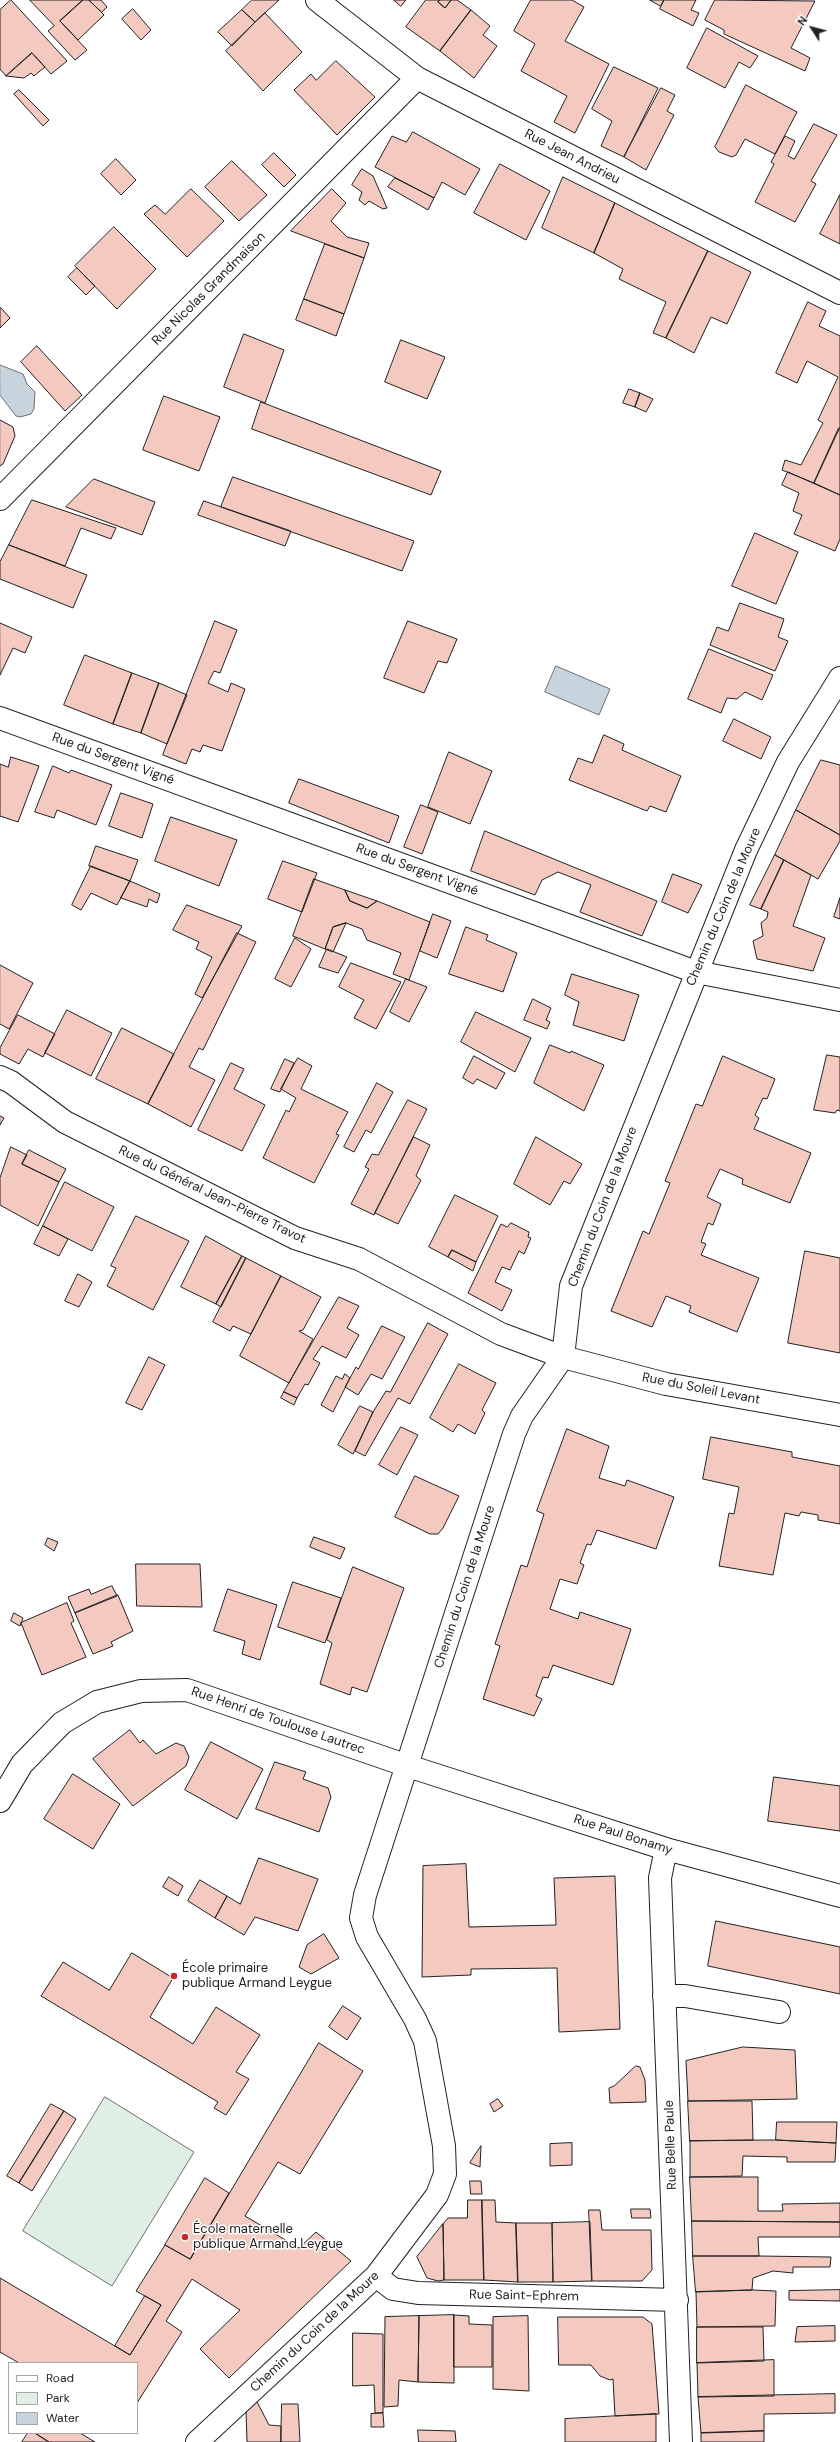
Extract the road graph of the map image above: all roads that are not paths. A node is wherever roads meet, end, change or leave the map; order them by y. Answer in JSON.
{"nodes":[{"id":1,"x":317,"y":0,"type":"edge"},
{"id":2,"x":417,"y":78,"type":"junction"},
{"id":3,"x":840,"y":293,"type":"edge"},
{"id":4,"x":0,"y":499,"type":"edge"},
{"id":5,"x":840,"y":678,"type":"edge"},
{"id":6,"x":0,"y":718,"type":"edge"},
{"id":7,"x":696,"y":972,"type":"junction"},
{"id":8,"x":840,"y":1000,"type":"edge"},
{"id":9,"x":0,"y":1076,"type":"edge"},
{"id":10,"x":563,"y":1357,"type":"junction"},
{"id":11,"x":840,"y":1415,"type":"edge"},
{"id":12,"x":408,"y":1766,"type":"junction"},
{"id":13,"x":0,"y":1801,"type":"edge"},
{"id":14,"x":666,"y":1849,"type":"junction"},
{"id":15,"x":840,"y":1896,"type":"edge"},
{"id":16,"x":664,"y":1996,"type":"junction"},
{"id":17,"x":779,"y":2012,"type":"dead end"},
{"id":18,"x":376,"y":2276,"type":"junction"},
{"id":19,"x":677,"y":2300,"type":"junction"},
{"id":20,"x":197,"y":2442,"type":"edge"},
{"id":21,"x":681,"y":2442,"type":"edge"}],
"edges":[{"from":1,"to":2,"type":"street","name":"Rue Jean Andrieu"},
{"from":2,"to":3,"type":"street","name":"Rue Jean Andrieu"},
{"from":2,"to":4,"type":"street","name":"Rue Nicolas Grandmaison"},
{"from":5,"to":7,"type":"street","name":"Chemin du Coin de la Moure"},
{"from":6,"to":7,"type":"street","name":"Rue du Sergent Vigné"},
{"from":7,"to":8,"type":"street","name":"Rue du Sergent Vigné"},
{"from":7,"to":10,"type":"street","name":"Chemin du Coin de la Moure"},
{"from":9,"to":10,"type":"street","name":"Rue du Général Jean-Pierre Travot"},
{"from":10,"to":11,"type":"street","name":"Rue du Soleil Levant"},
{"from":10,"to":12,"type":"street","name":"Chemin du Coin de la Moure"},
{"from":12,"to":13,"type":"street","name":"Rue Henri de Toulouse Lautrec"},
{"from":12,"to":14,"type":"street","name":"Rue Paul Bonamy"},
{"from":12,"to":18,"type":"street","name":"Chemin du Coin de la Moure"},
{"from":14,"to":15,"type":"street","name":"Rue Paul Bonamy"},
{"from":14,"to":16,"type":"street","name":"Rue Belle Paule"},
{"from":16,"to":17,"type":"street"},
{"from":16,"to":19,"type":"street","name":"Rue Belle Paule"},
{"from":18,"to":19,"type":"street","name":"Rue Saint-Ephrem"},
{"from":18,"to":20,"type":"street","name":"Chemin du Coin de la Moure"},
{"from":19,"to":21,"type":"street","name":"Rue Belle Paule"}]}
